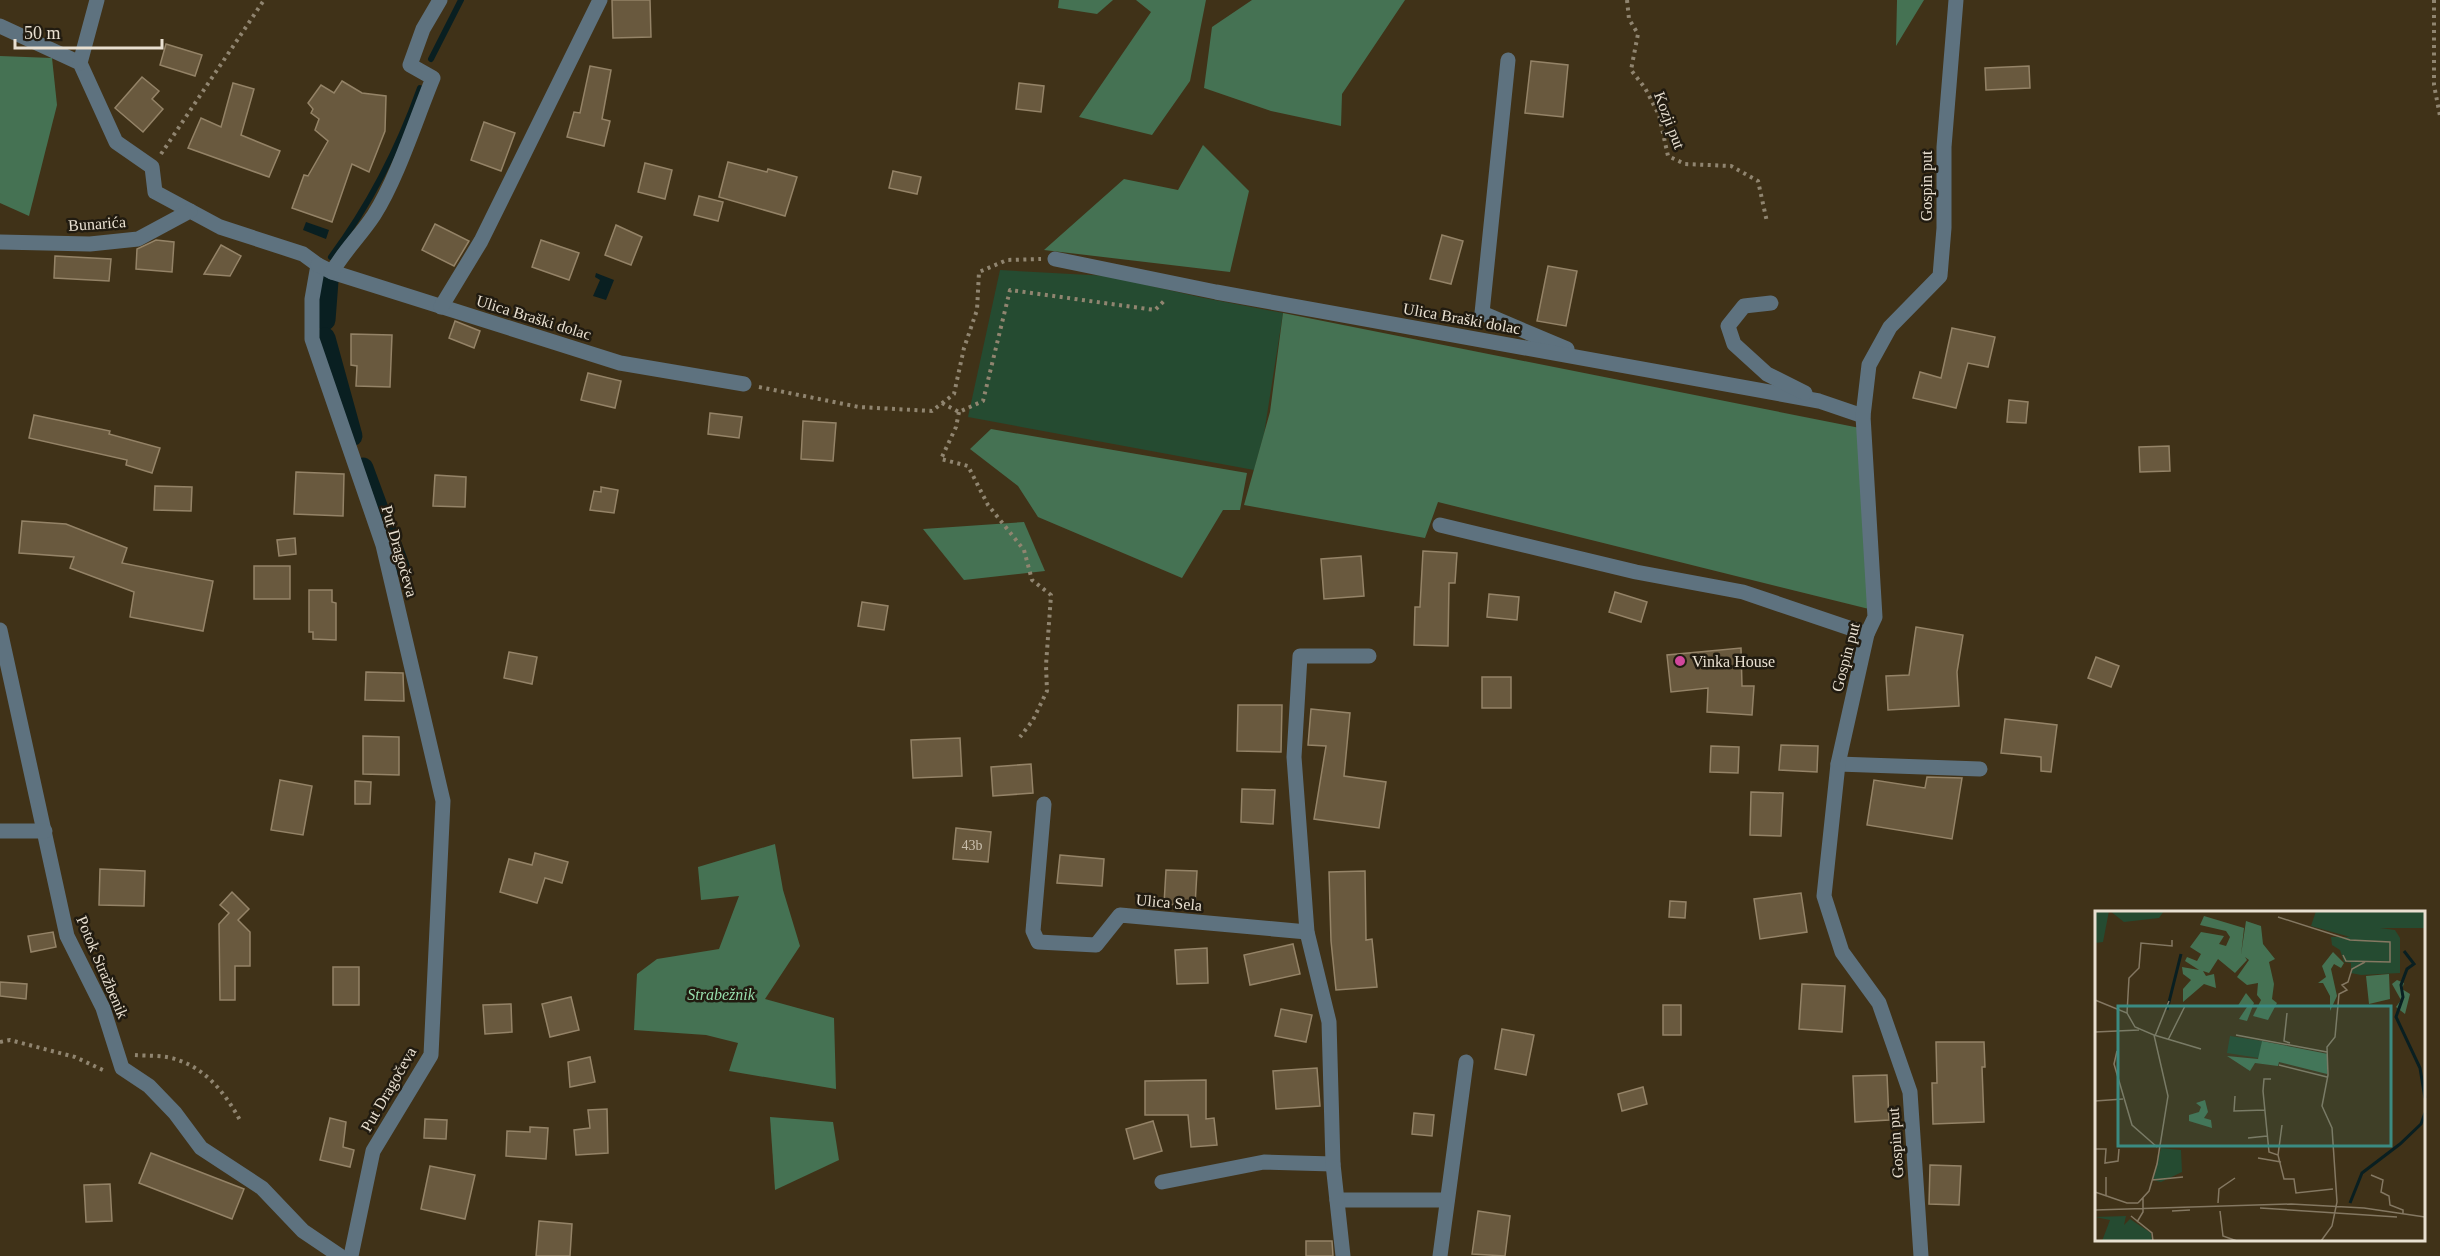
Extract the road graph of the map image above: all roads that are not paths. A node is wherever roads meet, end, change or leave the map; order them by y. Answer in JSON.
{"nodes":[{"id":1,"x":97,"y":0,"type":"edge"},
{"id":2,"x":440,"y":0,"type":"edge"},
{"id":3,"x":600,"y":0,"type":"edge"},
{"id":4,"x":1956,"y":0,"type":"edge"},
{"id":5,"x":0,"y":26,"type":"edge"},
{"id":6,"x":1508,"y":60,"type":"dead end"},
{"id":7,"x":80,"y":63,"type":"junction"},
{"id":8,"x":190,"y":211,"type":"junction"},
{"id":9,"x":0,"y":242,"type":"edge"},
{"id":10,"x":1055,"y":259,"type":"road end"},
{"id":11,"x":318,"y":265,"type":"junction"},
{"id":12,"x":332,"y":272,"type":"junction"},
{"id":13,"x":1771,"y":303,"type":"dead end"},
{"id":14,"x":441,"y":307,"type":"junction"},
{"id":15,"x":1592,"y":359,"type":"junction"},
{"id":16,"x":744,"y":384,"type":"road end"},
{"id":17,"x":1819,"y":401,"type":"junction"},
{"id":18,"x":1863,"y":416,"type":"junction"},
{"id":19,"x":1440,"y":525,"type":"dead end"},
{"id":20,"x":0,"y":630,"type":"edge"},
{"id":21,"x":1867,"y":634,"type":"junction"},
{"id":22,"x":1369,"y":656,"type":"dead end"},
{"id":23,"x":1838,"y":764,"type":"junction"},
{"id":24,"x":1980,"y":770,"type":"dead end"},
{"id":25,"x":1044,"y":804,"type":"dead end"},
{"id":26,"x":0,"y":831,"type":"edge"},
{"id":27,"x":45,"y":831,"type":"junction"},
{"id":28,"x":1307,"y":932,"type":"junction"},
{"id":29,"x":1466,"y":1062,"type":"dead end"},
{"id":30,"x":1333,"y":1164,"type":"junction"},
{"id":31,"x":1162,"y":1182,"type":"dead end"},
{"id":32,"x":1337,"y":1200,"type":"junction"},
{"id":33,"x":1447,"y":1200,"type":"junction"},
{"id":34,"x":340,"y":1256,"type":"edge"},
{"id":35,"x":351,"y":1256,"type":"edge"},
{"id":36,"x":1343,"y":1256,"type":"edge"},
{"id":37,"x":1440,"y":1256,"type":"edge"},
{"id":38,"x":1921,"y":1256,"type":"edge"}],
"edges":[{"from":1,"to":7,"type":"street"},
{"from":2,"to":12,"type":"street"},
{"from":3,"to":14,"type":"street"},
{"from":4,"to":18,"type":"street","name":"Gospin put"},
{"from":5,"to":7,"type":"street"},
{"from":6,"to":15,"type":"street"},
{"from":7,"to":8,"type":"street"},
{"from":8,"to":9,"type":"street","name":"Bunarića"},
{"from":8,"to":11,"type":"street"},
{"from":10,"to":15,"type":"street","name":"Ulica Braški dolac"},
{"from":11,"to":12,"type":"street","name":"Ulica Braški dolac"},
{"from":11,"to":35,"type":"street","name":"Put Dragočeva"},
{"from":12,"to":14,"type":"street","name":"Ulica Braški dolac"},
{"from":13,"to":17,"type":"street"},
{"from":14,"to":16,"type":"street","name":"Ulica Braški dolac"},
{"from":15,"to":17,"type":"street","name":"Ulica Braški dolac"},
{"from":17,"to":18,"type":"street","name":"Ulica Braški dolac"},
{"from":18,"to":21,"type":"street","name":"Gospin put"},
{"from":19,"to":21,"type":"street"},
{"from":20,"to":27,"type":"street","name":"Potok Stražbenik"},
{"from":21,"to":23,"type":"street","name":"Gospin put"},
{"from":22,"to":28,"type":"street"},
{"from":23,"to":24,"type":"street"},
{"from":23,"to":38,"type":"street","name":"Gospin put"},
{"from":25,"to":28,"type":"street","name":"Ulica Sela"},
{"from":26,"to":27,"type":"street"},
{"from":27,"to":34,"type":"street","name":"Potok Stražbenik"},
{"from":28,"to":30,"type":"street"},
{"from":29,"to":33,"type":"street"},
{"from":30,"to":31,"type":"street"},
{"from":30,"to":32,"type":"street"},
{"from":32,"to":33,"type":"street"},
{"from":32,"to":36,"type":"street"},
{"from":33,"to":37,"type":"street"}]}
